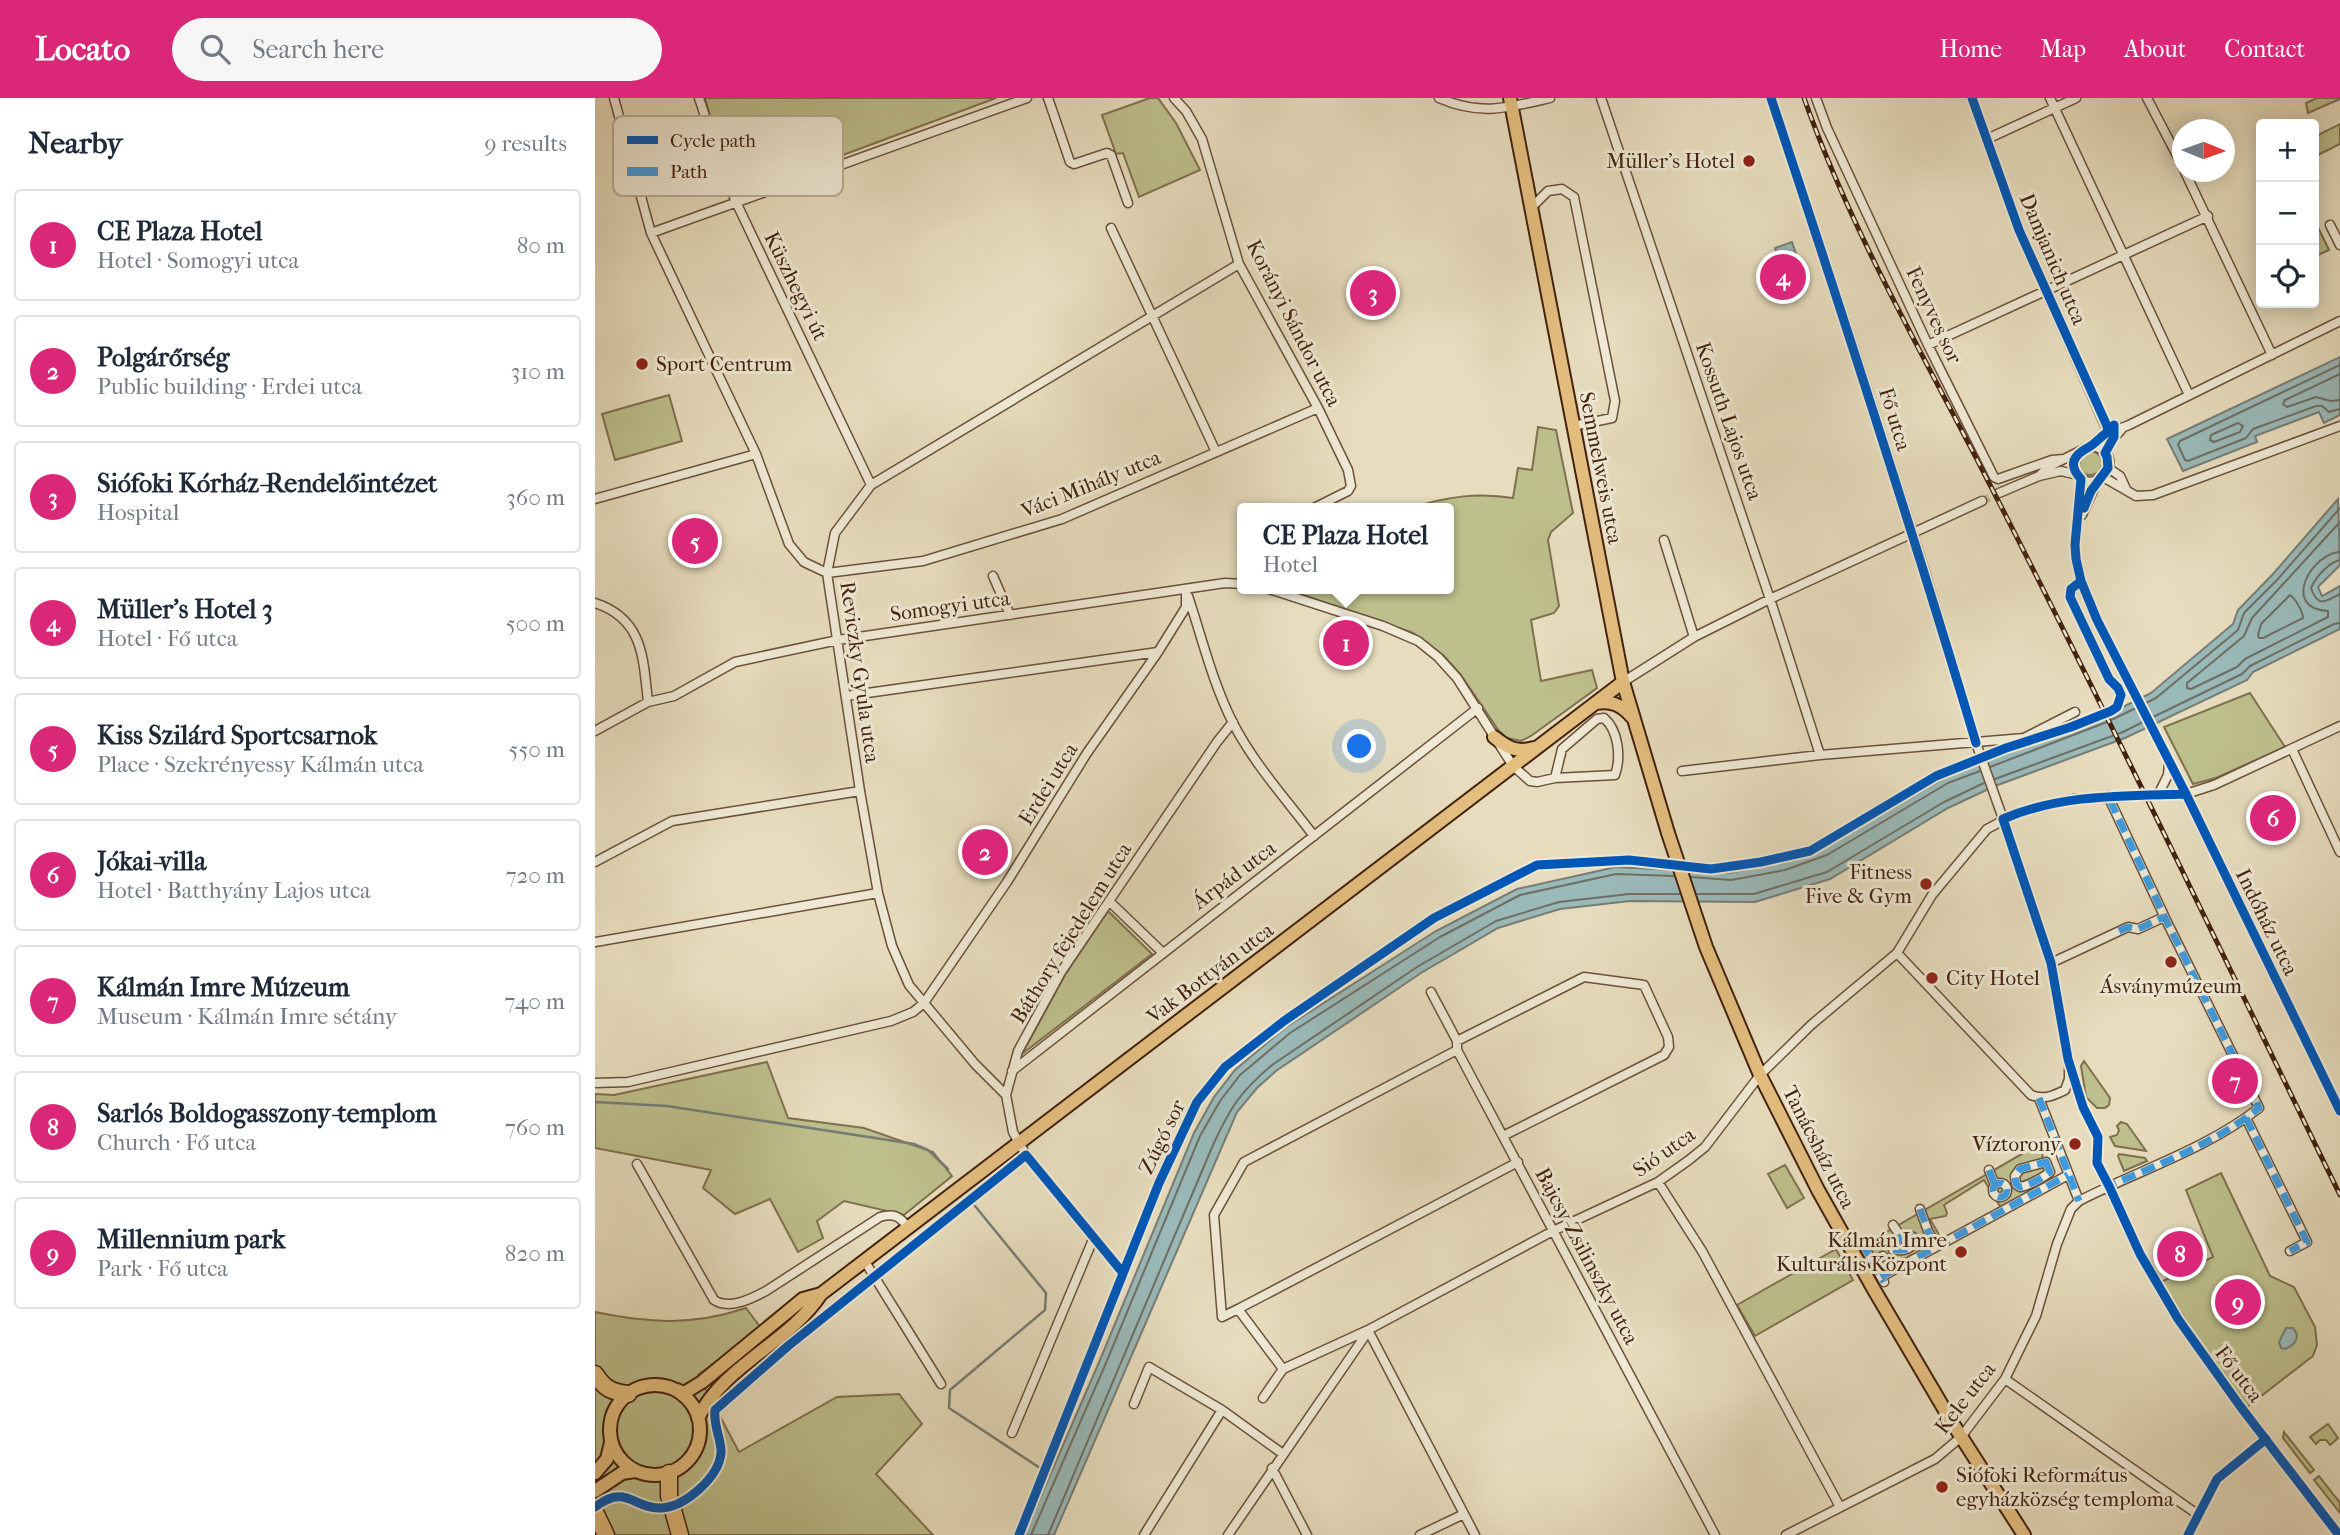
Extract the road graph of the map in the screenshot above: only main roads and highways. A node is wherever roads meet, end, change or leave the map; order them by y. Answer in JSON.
{"nodes":[{"id":1,"x":1511,"y":102,"type":"edge"},
{"id":2,"x":1623,"y":682,"type":"junction"},
{"id":3,"x":1593,"y":705,"type":"junction"},
{"id":4,"x":1633,"y":718,"type":"junction"},
{"id":5,"x":1494,"y":737,"type":"road end"},
{"id":6,"x":1538,"y":747,"type":"junction"},
{"id":7,"x":1668,"y":833,"type":"joint"},
{"id":8,"x":821,"y":1294,"type":"junction"},
{"id":9,"x":595,"y":1374,"type":"edge"},
{"id":10,"x":675,"y":1390,"type":"junction"},
{"id":11,"x":628,"y":1394,"type":"junction"},
{"id":12,"x":698,"y":1418,"type":"junction"},
{"id":13,"x":611,"y":1442,"type":"junction"},
{"id":14,"x":635,"y":1471,"type":"junction"},
{"id":15,"x":595,"y":1473,"type":"edge"},
{"id":16,"x":669,"y":1473,"type":"junction"},
{"id":17,"x":595,"y":1491,"type":"edge"},
{"id":18,"x":595,"y":1512,"type":"edge"},
{"id":19,"x":606,"y":1535,"type":"edge"},
{"id":20,"x":680,"y":1535,"type":"edge"},
{"id":21,"x":2024,"y":1535,"type":"edge"}],
"edges":[{"from":1,"to":2,"type":"main road","name":"Semmelweis utca"},
{"from":2,"to":3,"type":"main road","name":"Vak Bottyán utca"},
{"from":2,"to":4,"type":"main road","name":"Semmelweis utca"},
{"from":3,"to":4,"type":"main road"},
{"from":3,"to":6,"type":"main road","name":"Vak Bottyán utca"},
{"from":4,"to":7,"type":"main road","name":"Semmelweis utca"},
{"from":5,"to":6,"type":"main road"},
{"from":6,"to":8,"type":"main road","name":"Vak Bottyán utca"},
{"from":7,"to":21,"type":"main road","name":"Tanácsház utca"},
{"from":8,"to":10,"type":"main road","name":"Vak Bottyán utca"},
{"from":8,"to":12,"type":"main road","name":"Vak Bottyán utca"},
{"from":9,"to":11,"type":"highway"},
{"from":10,"to":11,"type":"main road"},
{"from":10,"to":12,"type":"main road"},
{"from":11,"to":13,"type":"main road"},
{"from":12,"to":16,"type":"main road"},
{"from":13,"to":14,"type":"main road"},
{"from":13,"to":15,"type":"main road"},
{"from":14,"to":16,"type":"main road"},
{"from":14,"to":17,"type":"main road"},
{"from":16,"to":20,"type":"highway"},
{"from":18,"to":19,"type":"highway"}]}
